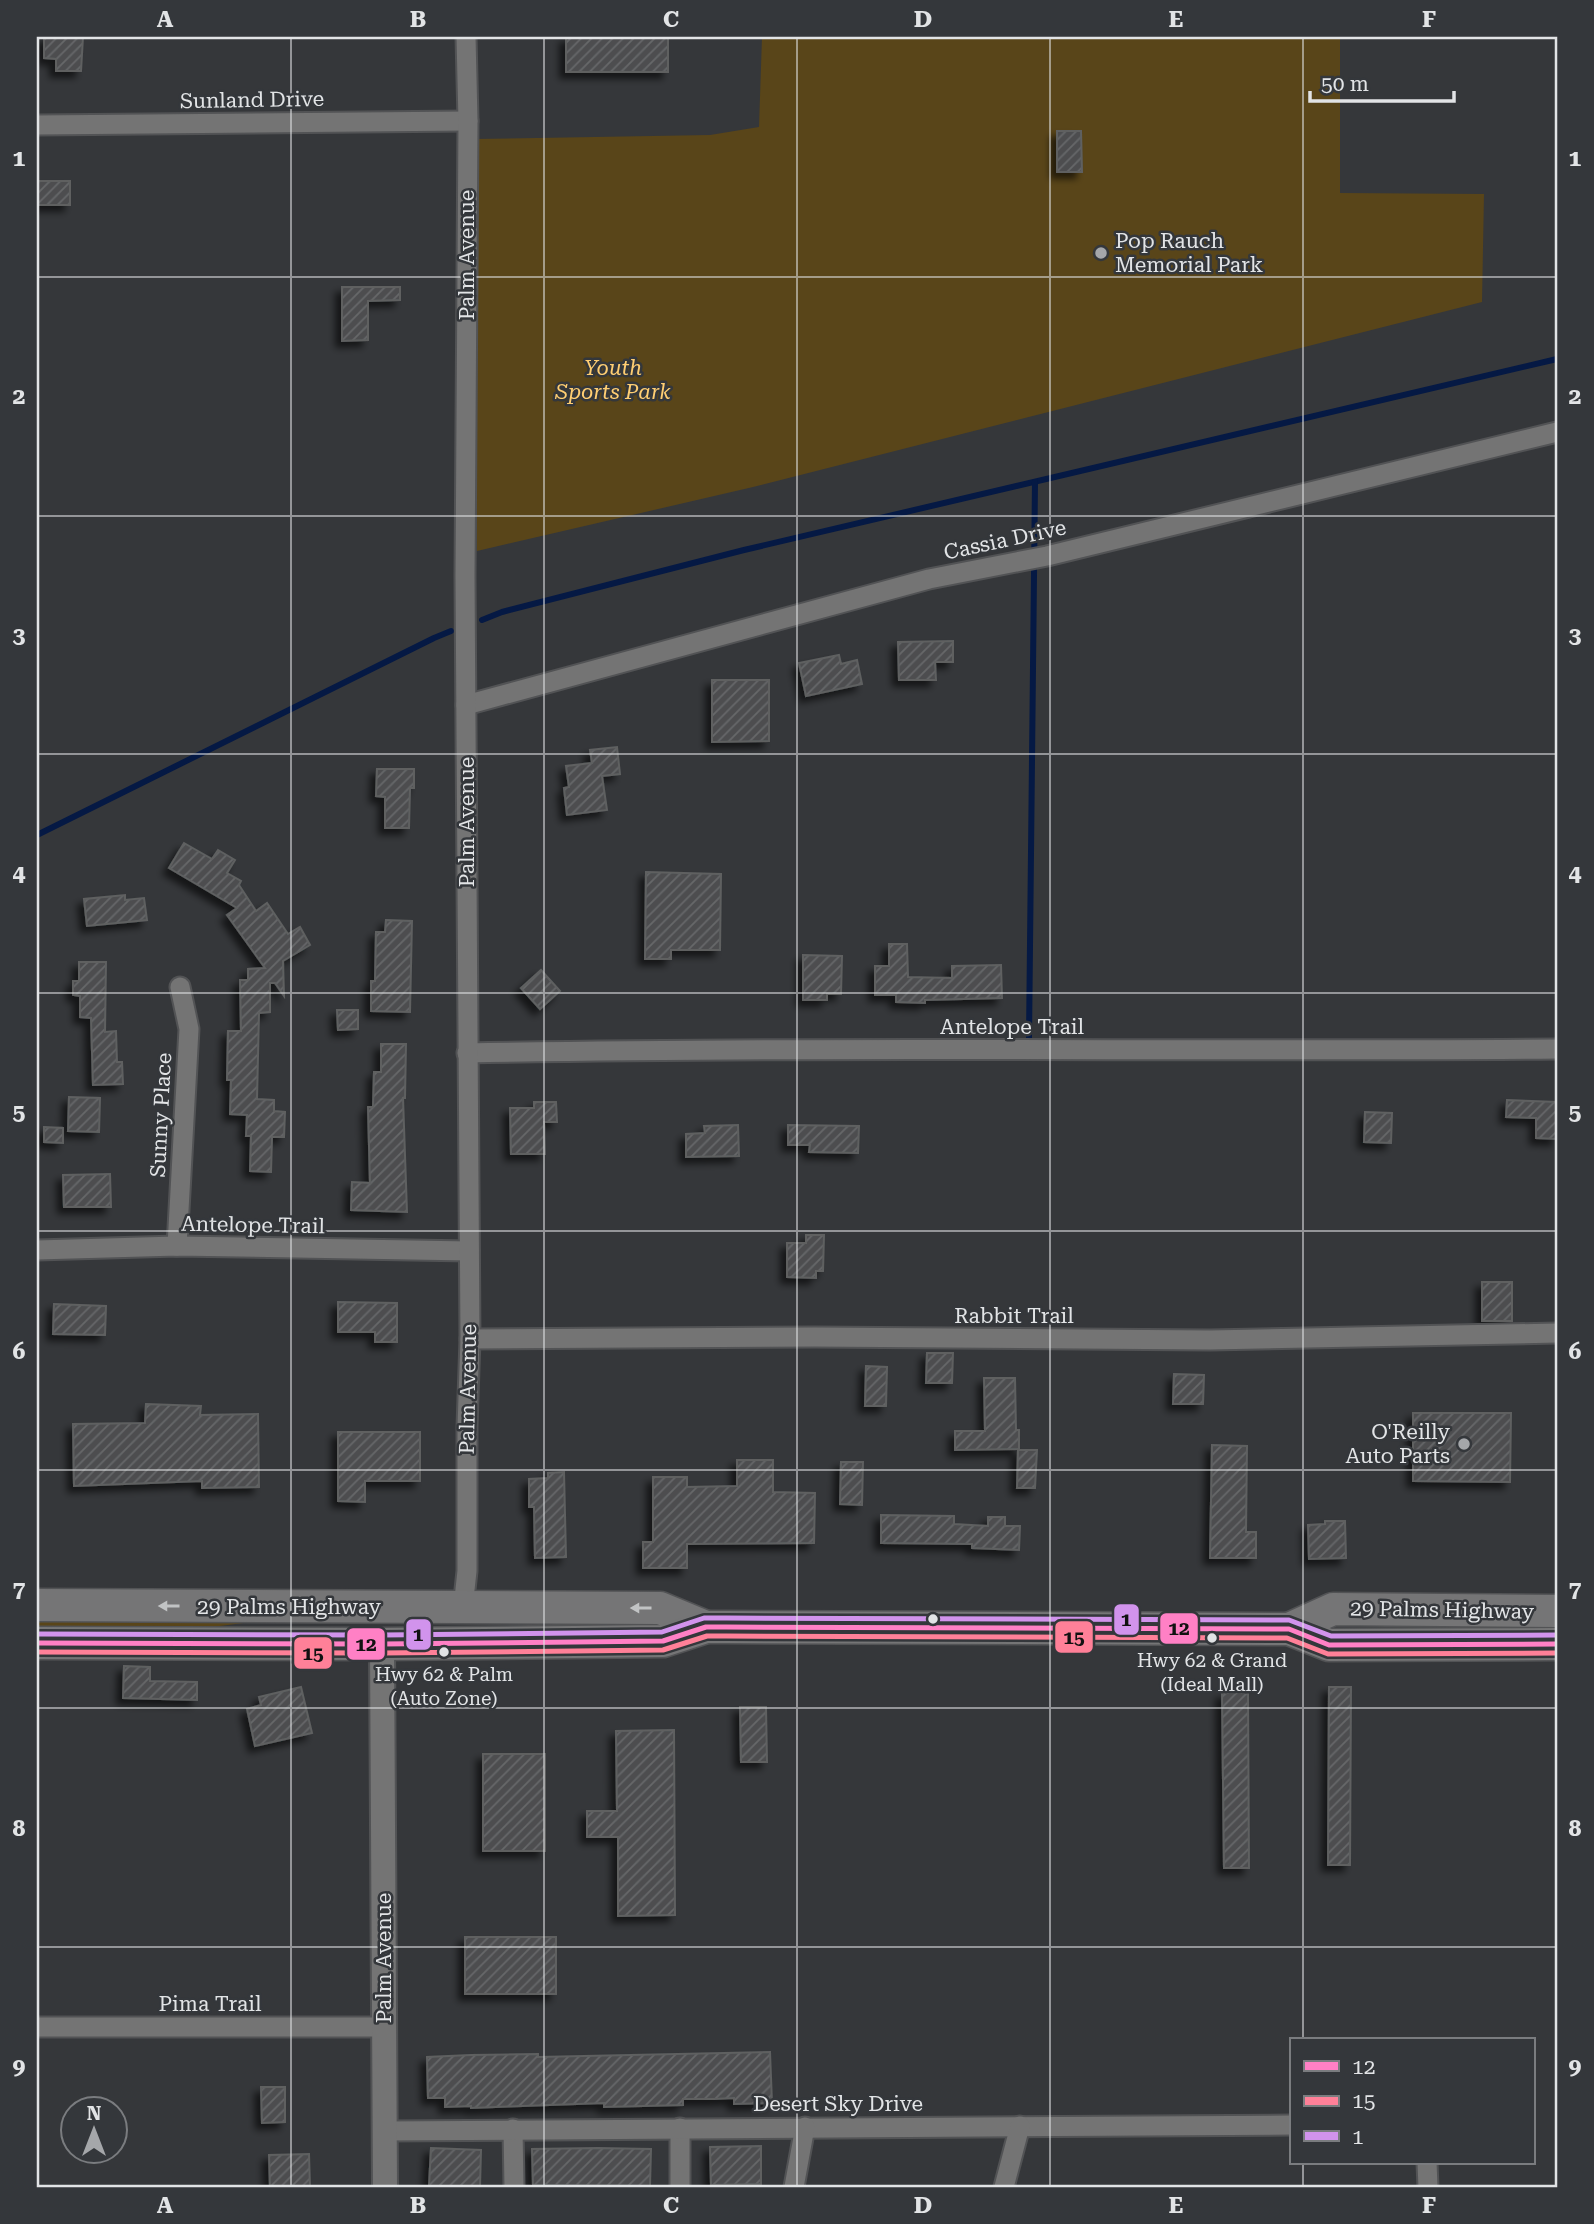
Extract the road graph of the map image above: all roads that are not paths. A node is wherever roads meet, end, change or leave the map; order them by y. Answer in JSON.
{"nodes":[{"id":1,"x":466,"y":37,"type":"edge"},
{"id":2,"x":468,"y":121,"type":"junction"},
{"id":3,"x":37,"y":125,"type":"edge"},
{"id":4,"x":1557,"y":432,"type":"edge"},
{"id":5,"x":466,"y":705,"type":"junction"},
{"id":6,"x":180,"y":987,"type":"dead end"},
{"id":7,"x":1557,"y":1049,"type":"edge"},
{"id":8,"x":467,"y":1053,"type":"junction"},
{"id":9,"x":177,"y":1246,"type":"junction"},
{"id":10,"x":37,"y":1250,"type":"edge"},
{"id":11,"x":468,"y":1251,"type":"junction"},
{"id":12,"x":1557,"y":1333,"type":"edge"},
{"id":13,"x":470,"y":1339,"type":"junction"},
{"id":14,"x":37,"y":1605,"type":"edge"},
{"id":15,"x":463,"y":1608,"type":"junction"},
{"id":16,"x":1557,"y":1611,"type":"edge"},
{"id":17,"x":706,"y":1627,"type":"junction"},
{"id":18,"x":1289,"y":1629,"type":"junction"},
{"id":19,"x":37,"y":1643,"type":"edge"},
{"id":20,"x":224,"y":1644,"type":"junction"},
{"id":21,"x":382,"y":1644,"type":"junction"},
{"id":22,"x":1557,"y":1644,"type":"edge"},
{"id":23,"x":37,"y":2027,"type":"edge"},
{"id":24,"x":384,"y":2027,"type":"junction"},
{"id":25,"x":1290,"y":2125,"type":"edge"},
{"id":26,"x":1020,"y":2126,"type":"junction"},
{"id":27,"x":805,"y":2127,"type":"junction"},
{"id":28,"x":680,"y":2128,"type":"junction"},
{"id":29,"x":513,"y":2129,"type":"junction"},
{"id":30,"x":385,"y":2131,"type":"junction"},
{"id":31,"x":1427,"y":2164,"type":"edge"},
{"id":32,"x":385,"y":2187,"type":"edge"},
{"id":33,"x":514,"y":2187,"type":"edge"},
{"id":34,"x":680,"y":2187,"type":"edge"},
{"id":35,"x":794,"y":2187,"type":"edge"},
{"id":36,"x":1004,"y":2187,"type":"edge"},
{"id":37,"x":1428,"y":2187,"type":"edge"}],
"edges":[{"from":1,"to":2,"type":"street","name":"Palm Avenue"},
{"from":2,"to":3,"type":"street","name":"Sunland Drive"},
{"from":2,"to":5,"type":"street","name":"Palm Avenue"},
{"from":4,"to":5,"type":"street","name":"Cassia Drive"},
{"from":5,"to":8,"type":"street","name":"Palm Avenue"},
{"from":6,"to":9,"type":"street","name":"Sunny Place"},
{"from":7,"to":8,"type":"street","name":"Antelope Trail"},
{"from":8,"to":11,"type":"street","name":"Palm Avenue"},
{"from":9,"to":10,"type":"street","name":"Antelope Trail"},
{"from":9,"to":11,"type":"street","name":"Antelope Trail"},
{"from":11,"to":13,"type":"street","name":"Palm Avenue"},
{"from":12,"to":13,"type":"street","name":"Rabbit Trail"},
{"from":13,"to":15,"type":"street","name":"Palm Avenue"},
{"from":15,"to":14,"type":"main road","name":"29 Palms Highway","one_way":true},
{"from":17,"to":15,"type":"main road","name":"29 Palms Highway","one_way":true},
{"from":15,"to":20,"type":"main road"},
{"from":16,"to":18,"type":"main road","name":"29 Palms Highway"},
{"from":17,"to":18,"type":"main road","name":"29 Palms Highway"},
{"from":17,"to":21,"type":"main road","name":"29 Palms Highway"},
{"from":18,"to":22,"type":"main road","name":"29 Palms Highway"},
{"from":19,"to":20,"type":"main road","name":"29 Palms Highway"},
{"from":20,"to":21,"type":"main road","name":"29 Palms Highway"},
{"from":21,"to":24,"type":"street","name":"Palm Avenue"},
{"from":23,"to":24,"type":"street","name":"Pima Trail"},
{"from":24,"to":30,"type":"street","name":"Palm Avenue"},
{"from":25,"to":26,"type":"street","name":"Desert Sky Drive"},
{"from":26,"to":27,"type":"street","name":"Desert Sky Drive"},
{"from":26,"to":36,"type":"street"},
{"from":27,"to":28,"type":"street","name":"Desert Sky Drive"},
{"from":27,"to":35,"type":"street"},
{"from":28,"to":29,"type":"street","name":"Desert Sky Drive"},
{"from":28,"to":34,"type":"street"},
{"from":29,"to":30,"type":"street","name":"Desert Sky Drive"},
{"from":29,"to":33,"type":"street"},
{"from":30,"to":32,"type":"street","name":"Palm Avenue"},
{"from":31,"to":37,"type":"street"}]}
